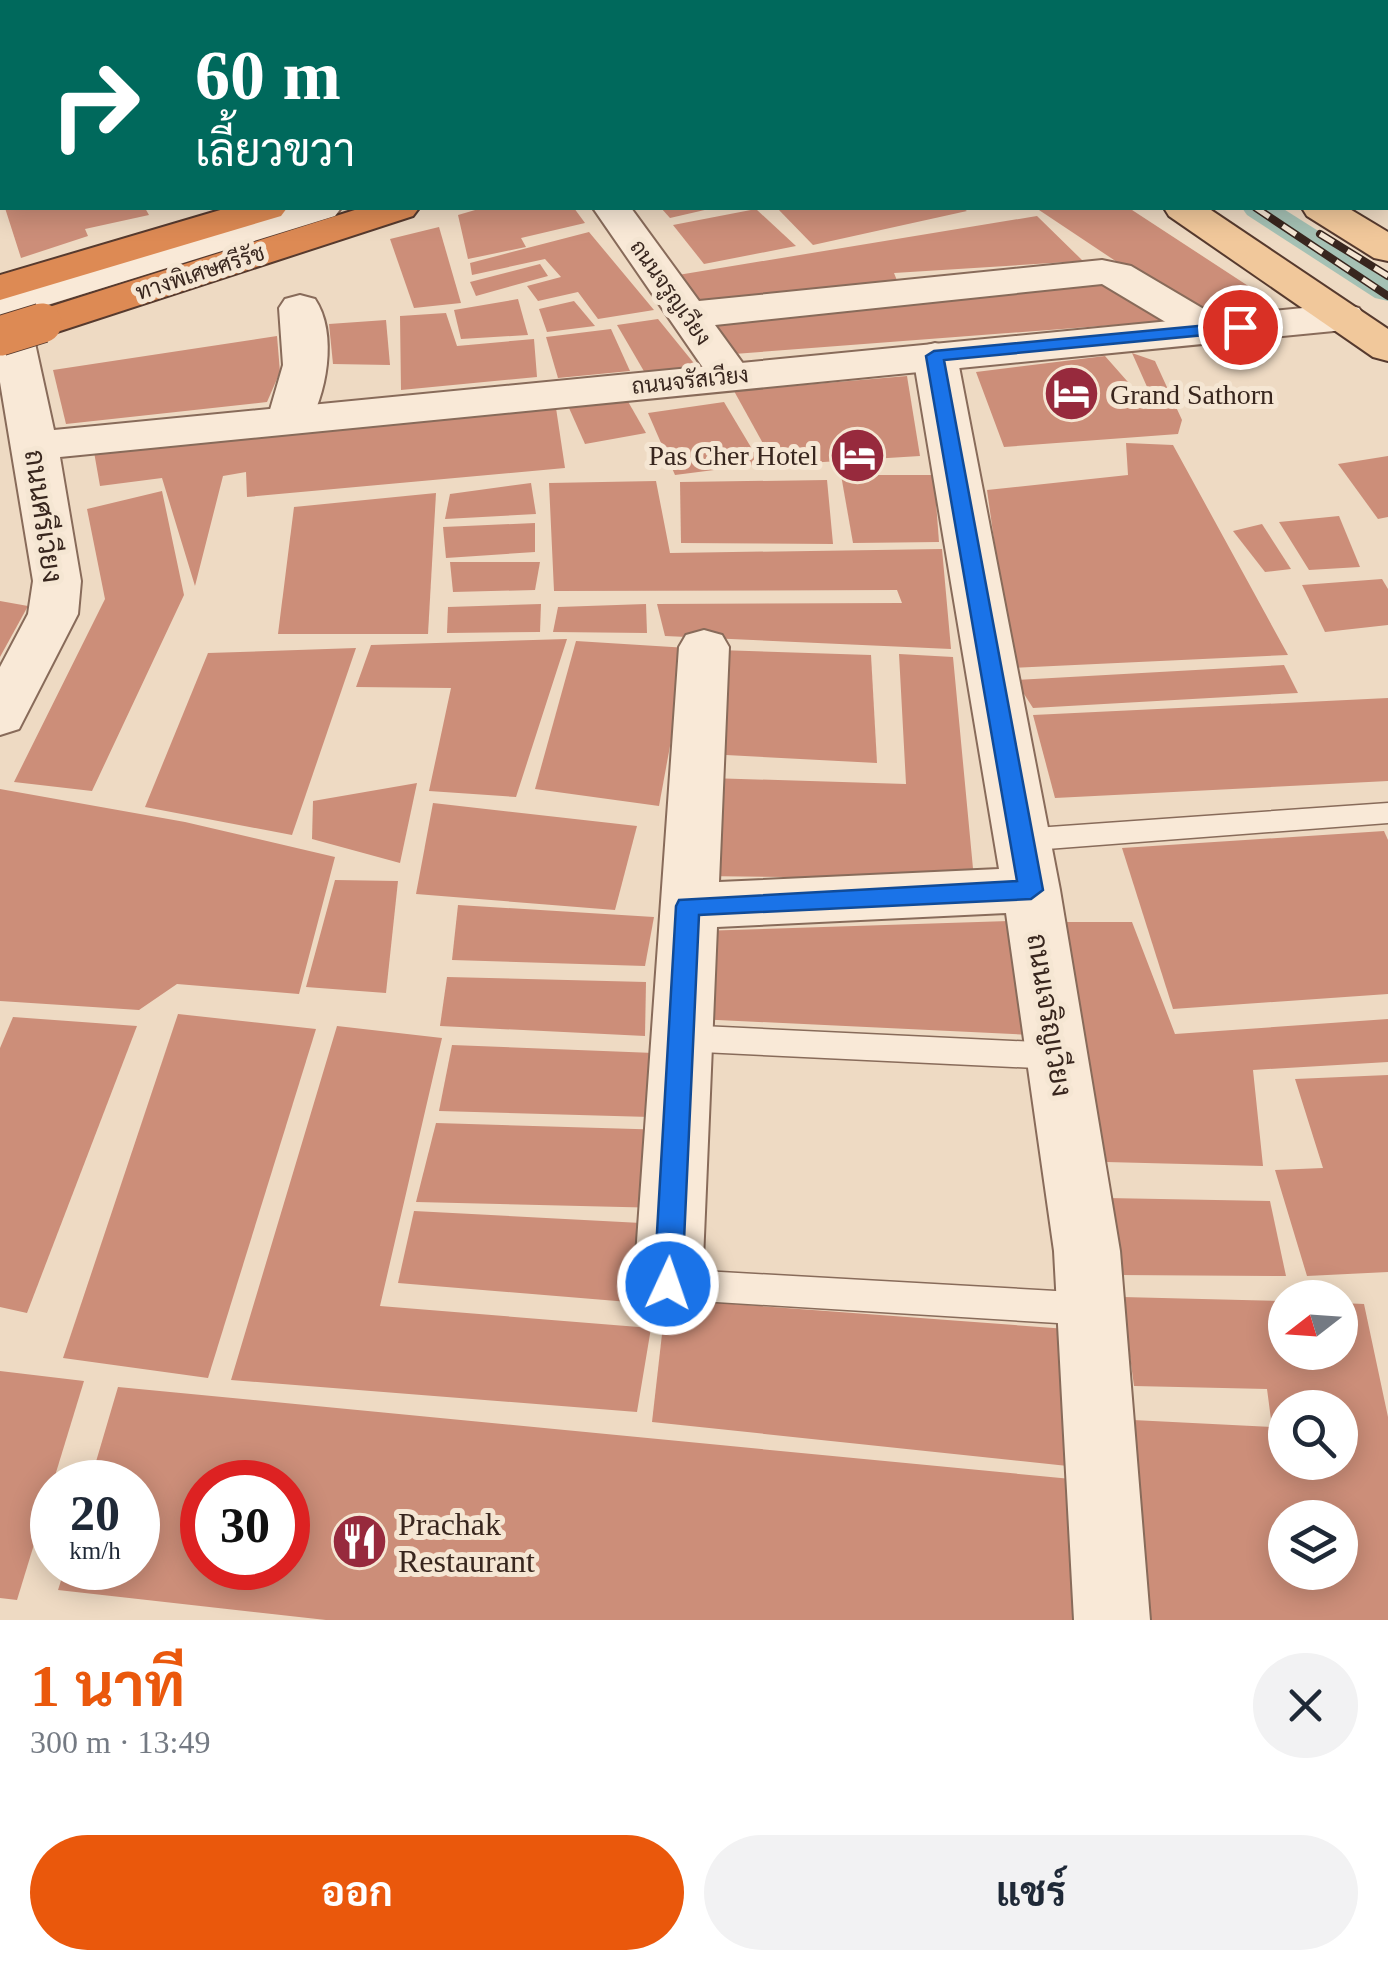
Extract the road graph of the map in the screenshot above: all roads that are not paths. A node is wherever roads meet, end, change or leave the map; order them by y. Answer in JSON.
{"nodes":[{"id":1,"x":227,"y":210,"type":"edge"},
{"id":2,"x":262,"y":210,"type":"edge"},
{"id":3,"x":315,"y":210,"type":"edge"},
{"id":4,"x":390,"y":210,"type":"edge"},
{"id":5,"x":613,"y":210,"type":"edge"},
{"id":6,"x":1187,"y":210,"type":"edge"},
{"id":7,"x":1324,"y":210,"type":"edge"},
{"id":8,"x":1364,"y":210,"type":"edge"},
{"id":9,"x":1388,"y":224,"type":"edge"},
{"id":10,"x":1232,"y":238,"type":"junction"},
{"id":11,"x":1388,"y":249,"type":"edge"},
{"id":12,"x":1,"y":296,"type":"edge"},
{"id":13,"x":300,"y":308,"type":"dead end"},
{"id":14,"x":688,"y":315,"type":"junction"},
{"id":15,"x":1344,"y":317,"type":"junction"},
{"id":16,"x":1388,"y":325,"type":"edge"},
{"id":17,"x":1209,"y":330,"type":"junction"},
{"id":18,"x":1388,"y":348,"type":"edge"},
{"id":19,"x":934,"y":356,"type":"junction"},
{"id":20,"x":730,"y":376,"type":"junction"},
{"id":21,"x":289,"y":420,"type":"junction"},
{"id":22,"x":36,"y":446,"type":"junction"},
{"id":23,"x":704,"y":647,"type":"dead end"},
{"id":24,"x":0,"y":716,"type":"edge"},
{"id":25,"x":1388,"y":813,"type":"edge"},
{"id":26,"x":1026,"y":865,"type":"junction"},
{"id":27,"x":688,"y":906,"type":"junction"},
{"id":28,"x":681,"y":1038,"type":"junction"},
{"id":29,"x":1057,"y":1056,"type":"junction"},
{"id":30,"x":668,"y":1284,"type":"joint"},
{"id":31,"x":1091,"y":1309,"type":"junction"},
{"id":32,"x":1112,"y":1620,"type":"edge"}],
"edges":[{"from":1,"to":12,"type":"street"},
{"from":2,"to":12,"type":"highway","name":"ทางพิเศษศรีรัช"},
{"from":3,"to":12,"type":"street"},
{"from":4,"to":12,"type":"highway","name":"ทางพิเศษศรีรัช","bridge":true},
{"from":5,"to":14,"type":"street","name":"ถนนจรูญเวียง"},
{"from":6,"to":10,"type":"main road"},
{"from":7,"to":11,"type":"main road"},
{"from":8,"to":9,"type":"main road"},
{"from":10,"to":15,"type":"main road"},
{"from":10,"to":16,"type":"main road"},
{"from":12,"to":22,"type":"street","name":"ถนนศรีเวียง"},
{"from":13,"to":21,"type":"street"},
{"from":14,"to":17,"type":"street"},
{"from":14,"to":20,"type":"street","name":"ถนนจรูญเวียง"},
{"from":15,"to":17,"type":"street","name":"ถนนจรัสเวียง"},
{"from":15,"to":18,"type":"main road"},
{"from":17,"to":19,"type":"street","name":"ถนนจรัสเวียง"},
{"from":19,"to":20,"type":"street","name":"ถนนจรัสเวียง"},
{"from":19,"to":26,"type":"street","name":"ถนนเจริญเวียง"},
{"from":20,"to":21,"type":"street","name":"ถนนจรัสเวียง"},
{"from":21,"to":22,"type":"street","name":"ถนนจรัสเวียง"},
{"from":22,"to":24,"type":"street","name":"ถนนศรีเวียง"},
{"from":23,"to":27,"type":"street"},
{"from":25,"to":26,"type":"lane"},
{"from":26,"to":27,"type":"street"},
{"from":26,"to":29,"type":"street","name":"ถนนเจริญเวียง"},
{"from":27,"to":28,"type":"street"},
{"from":28,"to":29,"type":"lane"},
{"from":28,"to":30,"type":"street"},
{"from":29,"to":31,"type":"street","name":"ถนนเจริญเวียง"},
{"from":30,"to":31,"type":"lane"},
{"from":31,"to":32,"type":"street","name":"ถนนเจริญเวียง"}]}
